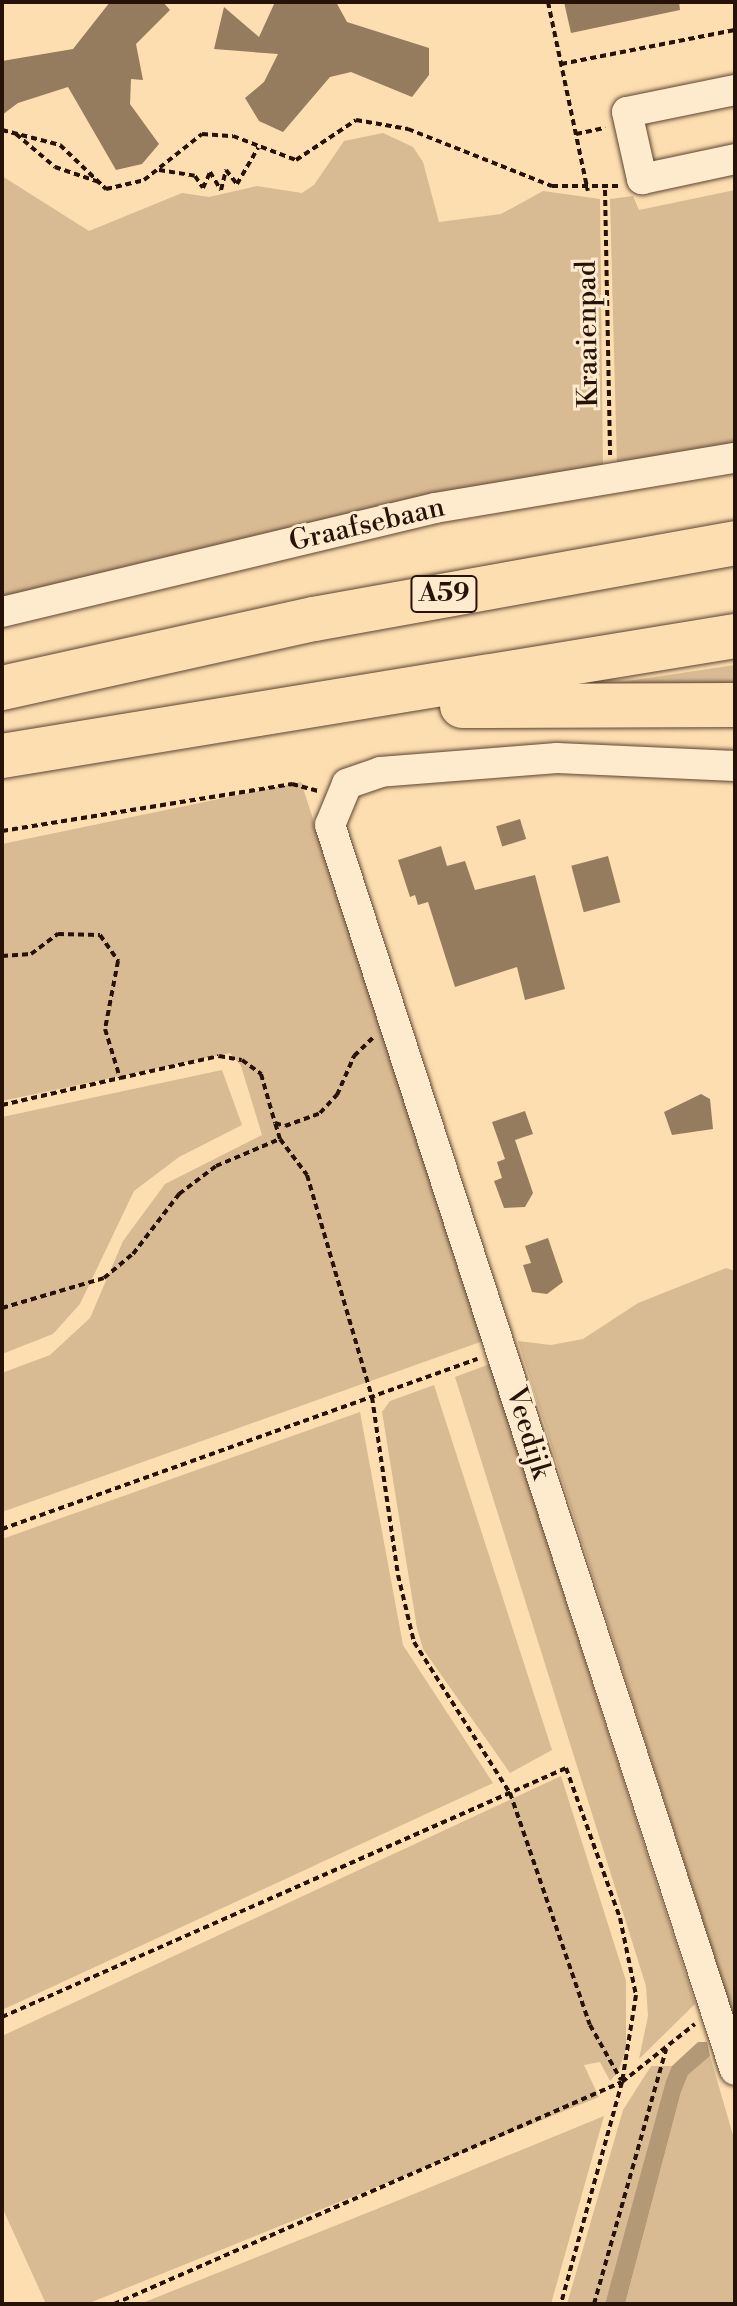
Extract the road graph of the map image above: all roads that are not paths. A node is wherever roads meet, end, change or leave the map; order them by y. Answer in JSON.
{"nodes":[{"id":1,"x":735,"y":90,"type":"edge"},
{"id":2,"x":735,"y":159,"type":"edge"},
{"id":3,"x":735,"y":458,"type":"edge"},
{"id":4,"x":735,"y":543,"type":"edge"},
{"id":5,"x":2,"y":612,"type":"edge"},
{"id":6,"x":735,"y":636,"type":"edge"},
{"id":7,"x":2,"y":688,"type":"edge"},
{"id":8,"x":328,"y":703,"type":"junction"},
{"id":9,"x":735,"y":705,"type":"edge"},
{"id":10,"x":2,"y":756,"type":"edge"},
{"id":11,"x":735,"y":766,"type":"edge"},
{"id":12,"x":735,"y":2070,"type":"edge"}],
"edges":[{"from":1,"to":2,"type":"street"},
{"from":3,"to":5,"type":"street","name":"Graafsebaan"},
{"from":4,"to":7,"type":"highway","number":"A59"},
{"from":6,"to":8,"type":"highway"},
{"from":8,"to":9,"type":"highway"},
{"from":8,"to":10,"type":"highway"},
{"from":11,"to":12,"type":"street","name":"Veedijk"}]}
